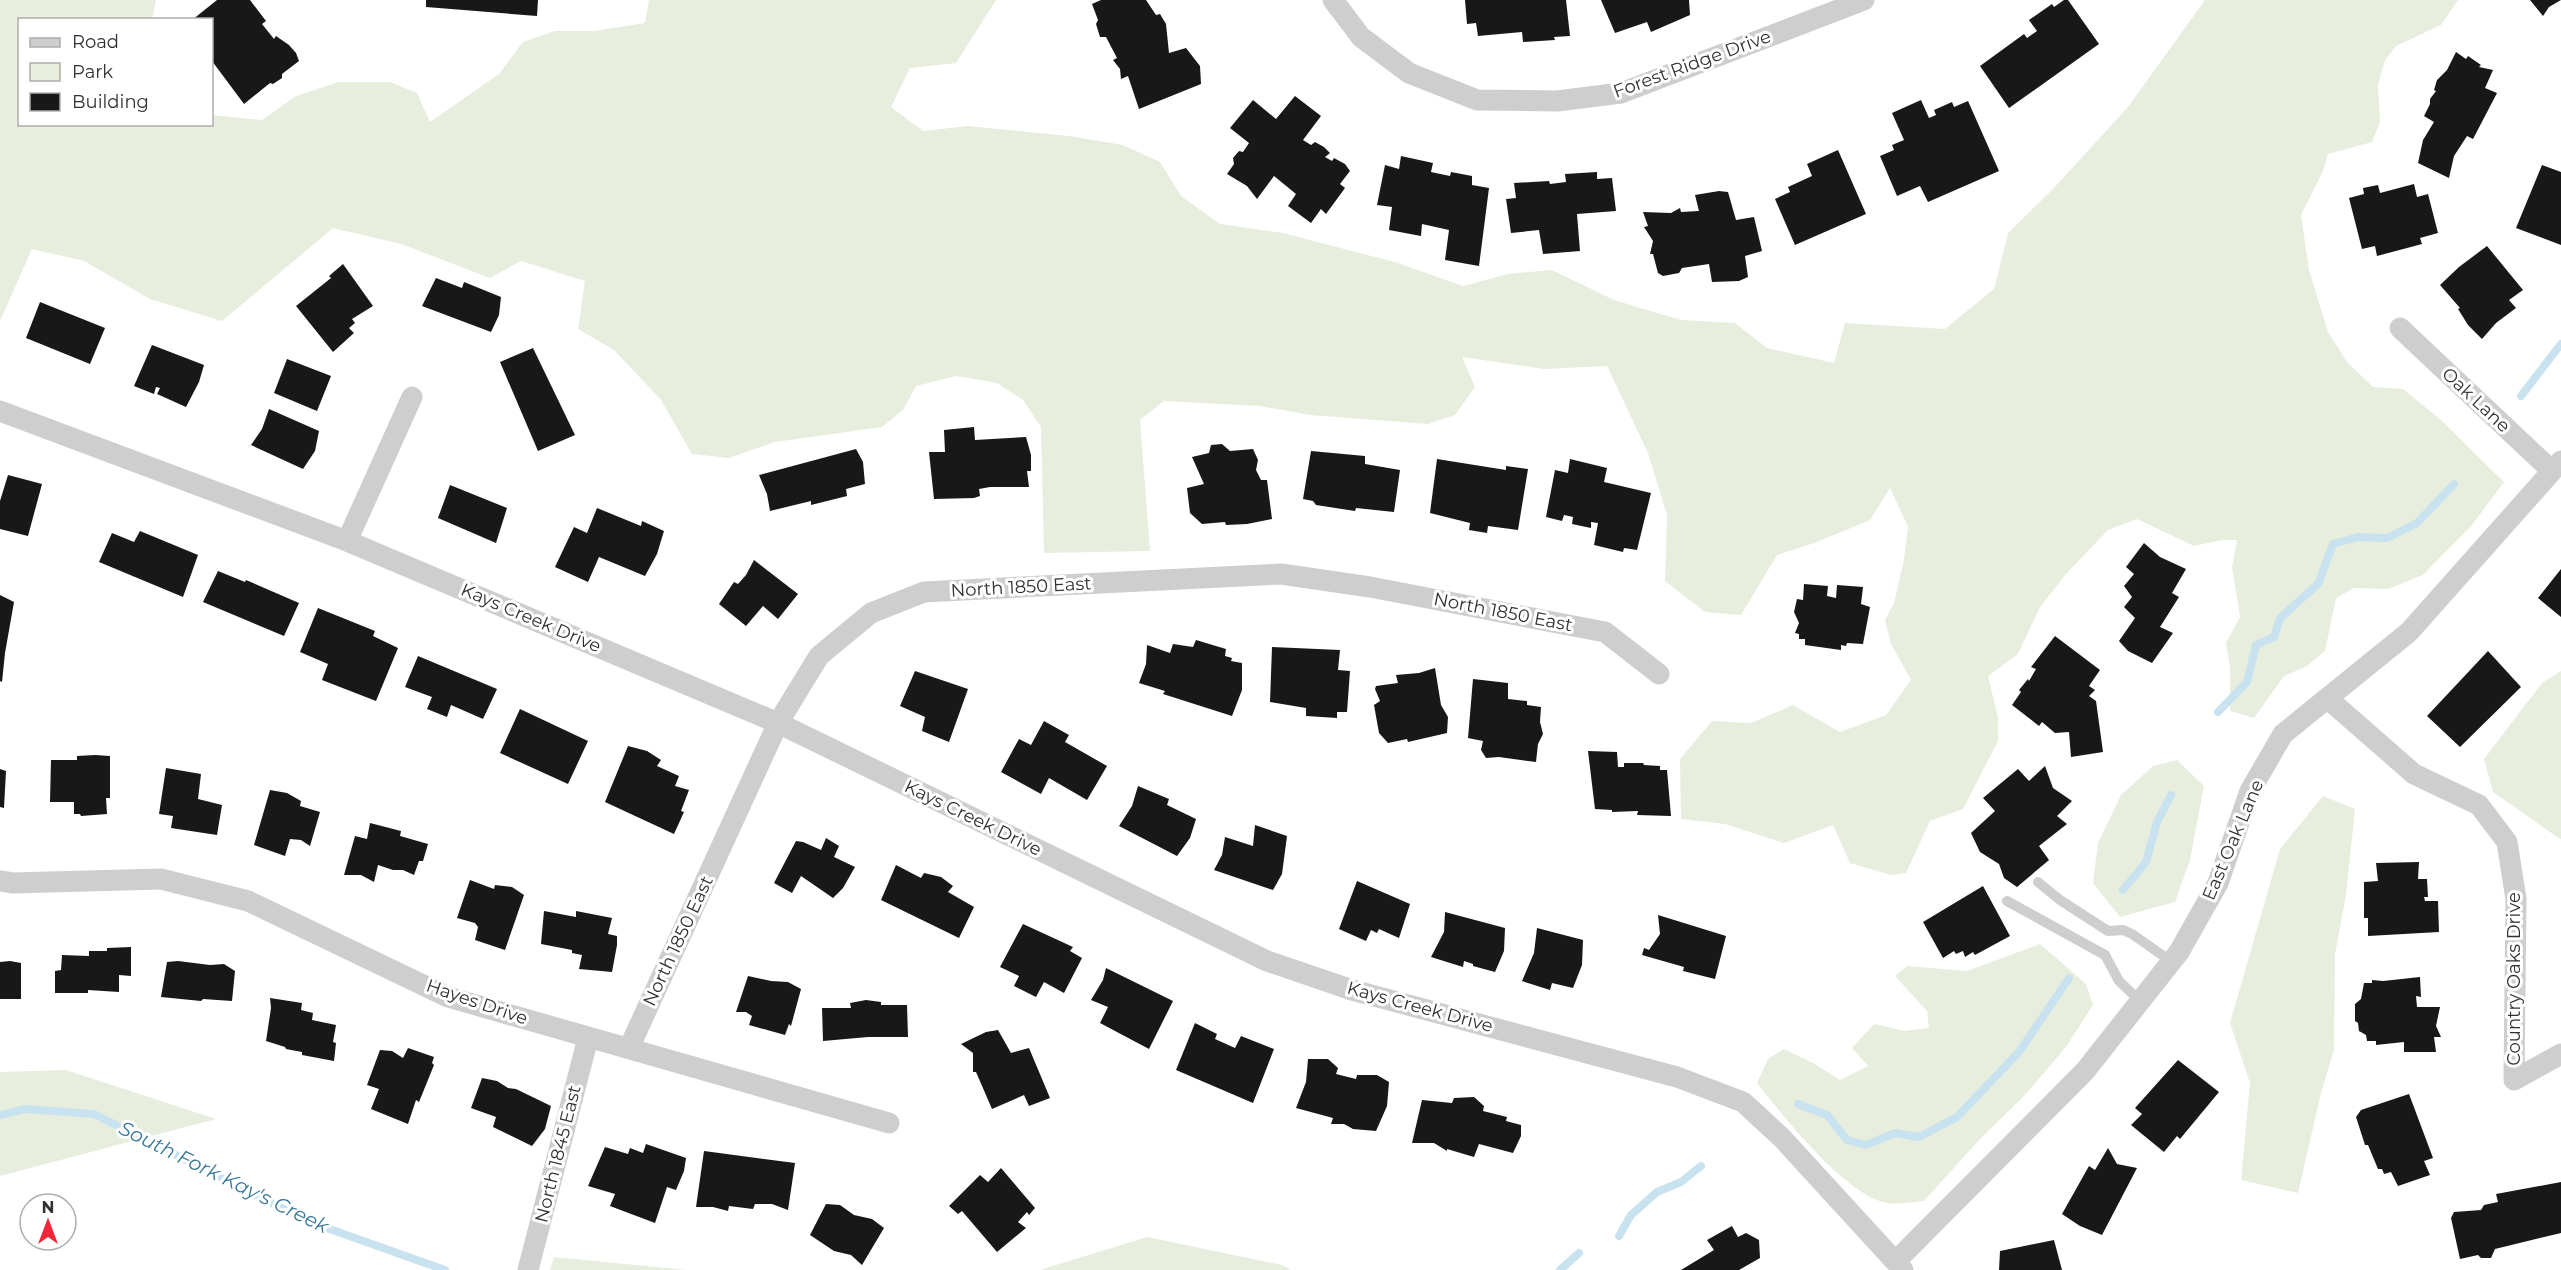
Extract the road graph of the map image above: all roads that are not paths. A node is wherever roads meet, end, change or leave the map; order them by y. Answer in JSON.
{"nodes":[{"id":1,"x":1333,"y":0,"type":"edge"},
{"id":2,"x":1864,"y":0,"type":"edge"},
{"id":3,"x":2400,"y":328,"type":"dead end"},
{"id":4,"x":412,"y":397,"type":"dead end"},
{"id":5,"x":0,"y":411,"type":"edge"},
{"id":6,"x":2556,"y":466,"type":"edge"},
{"id":7,"x":347,"y":541,"type":"junction"},
{"id":8,"x":1659,"y":674,"type":"dead end"},
{"id":9,"x":2327,"y":698,"type":"junction"},
{"id":10,"x":778,"y":723,"type":"junction"},
{"id":11,"x":0,"y":881,"type":"edge"},
{"id":12,"x":2038,"y":882,"type":"dead end"},
{"id":13,"x":2007,"y":901,"type":"dead end"},
{"id":14,"x":2172,"y":962,"type":"junction"},
{"id":15,"x":2140,"y":1001,"type":"junction"},
{"id":16,"x":588,"y":1038,"type":"junction"},
{"id":17,"x":629,"y":1048,"type":"junction"},
{"id":18,"x":2561,"y":1054,"type":"edge"},
{"id":19,"x":889,"y":1123,"type":"dead end"},
{"id":20,"x":1900,"y":1266,"type":"edge"},
{"id":21,"x":528,"y":1270,"type":"edge"}],
"edges":[{"from":1,"to":2,"type":"street","name":"Forest Ridge Drive"},
{"from":3,"to":6,"type":"street","name":"Oak Lane"},
{"from":4,"to":7,"type":"street"},
{"from":5,"to":7,"type":"street","name":"Kays Creek Drive"},
{"from":6,"to":9,"type":"street","name":"East Oak Lane"},
{"from":7,"to":10,"type":"street","name":"Kays Creek Drive"},
{"from":8,"to":10,"type":"street","name":"North 1850 East"},
{"from":9,"to":14,"type":"street","name":"East Oak Lane"},
{"from":9,"to":18,"type":"street","name":"Country Oaks Drive"},
{"from":10,"to":17,"type":"street","name":"North 1850 East"},
{"from":10,"to":20,"type":"street","name":"Kays Creek Drive"},
{"from":11,"to":16,"type":"street","name":"Hayes Drive"},
{"from":12,"to":14,"type":"lane"},
{"from":13,"to":15,"type":"lane"},
{"from":14,"to":15,"type":"street","name":"East Oak Lane"},
{"from":15,"to":20,"type":"street","name":"East Oak Lane"},
{"from":16,"to":17,"type":"street","name":"Hayes Drive"},
{"from":16,"to":21,"type":"street","name":"North 1845 East"},
{"from":17,"to":19,"type":"street","name":"Hayes Drive"}]}
